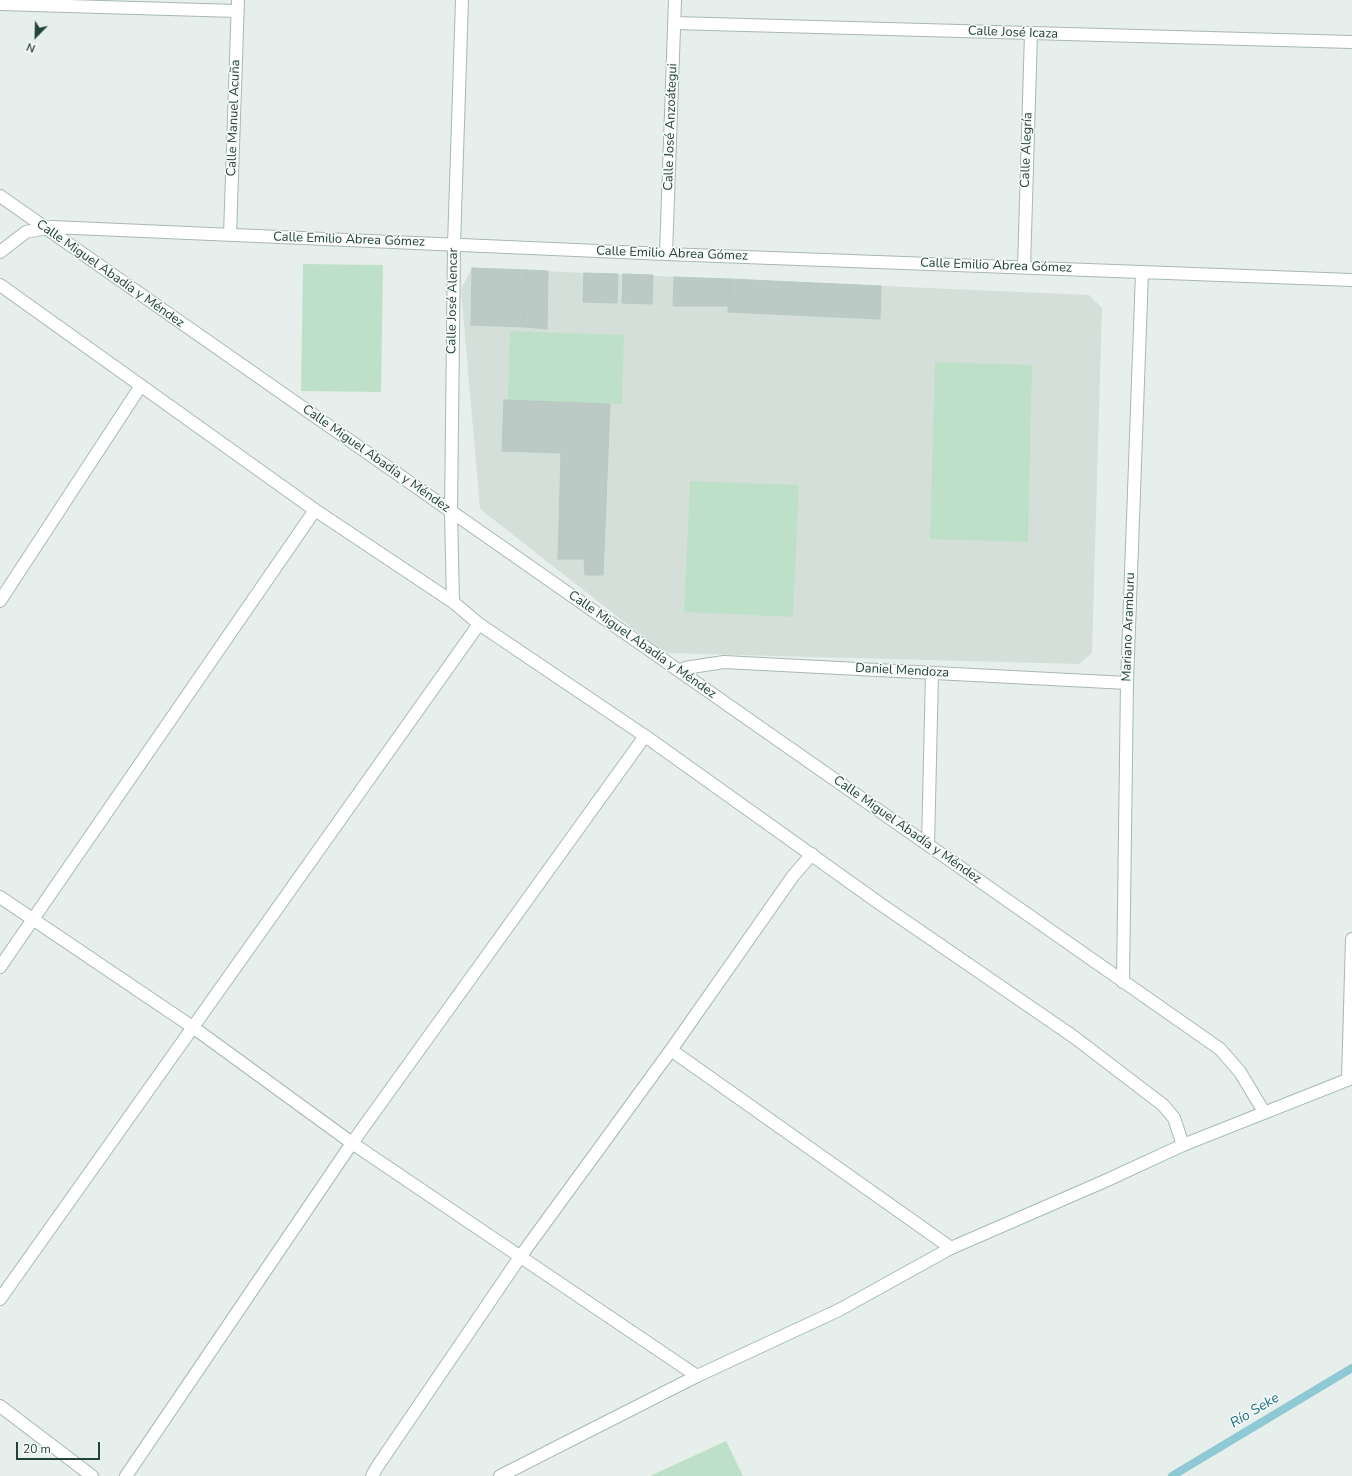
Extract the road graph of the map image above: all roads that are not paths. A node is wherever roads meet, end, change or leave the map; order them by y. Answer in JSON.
{"nodes":[{"id":1,"x":462,"y":0,"type":"edge"},
{"id":2,"x":675,"y":0,"type":"edge"},
{"id":3,"x":0,"y":4,"type":"edge"},
{"id":4,"x":238,"y":6,"type":"edge"},
{"id":5,"x":674,"y":23,"type":"junction"},
{"id":6,"x":1031,"y":33,"type":"junction"},
{"id":7,"x":1352,"y":42,"type":"edge"},
{"id":8,"x":0,"y":196,"type":"edge"},
{"id":9,"x":45,"y":228,"type":"junction"},
{"id":10,"x":230,"y":235,"type":"junction"},
{"id":11,"x":454,"y":245,"type":"junction"},
{"id":12,"x":0,"y":252,"type":"edge"},
{"id":13,"x":666,"y":254,"type":"junction"},
{"id":14,"x":1024,"y":267,"type":"junction"},
{"id":15,"x":1142,"y":272,"type":"junction"},
{"id":16,"x":1352,"y":280,"type":"edge"},
{"id":17,"x":0,"y":285,"type":"edge"},
{"id":18,"x":140,"y":387,"type":"junction"},
{"id":19,"x":315,"y":510,"type":"junction"},
{"id":20,"x":451,"y":512,"type":"junction"},
{"id":21,"x":0,"y":601,"type":"edge"},
{"id":22,"x":453,"y":602,"type":"junction"},
{"id":23,"x":479,"y":624,"type":"junction"},
{"id":24,"x":680,"y":671,"type":"junction"},
{"id":25,"x":932,"y":673,"type":"junction"},
{"id":26,"x":1126,"y":683,"type":"junction"},
{"id":27,"x":645,"y":736,"type":"junction"},
{"id":28,"x":928,"y":845,"type":"junction"},
{"id":29,"x":812,"y":854,"type":"junction"},
{"id":30,"x":0,"y":897,"type":"edge"},
{"id":31,"x":32,"y":920,"type":"junction"},
{"id":32,"x":1352,"y":939,"type":"edge"},
{"id":33,"x":0,"y":967,"type":"edge"},
{"id":34,"x":1123,"y":982,"type":"junction"},
{"id":35,"x":194,"y":1028,"type":"junction"},
{"id":36,"x":671,"y":1050,"type":"junction"},
{"id":37,"x":1350,"y":1078,"type":"edge"},
{"id":38,"x":1264,"y":1112,"type":"junction"},
{"id":39,"x":352,"y":1143,"type":"junction"},
{"id":40,"x":1183,"y":1145,"type":"junction"},
{"id":41,"x":951,"y":1248,"type":"junction"},
{"id":42,"x":520,"y":1257,"type":"junction"},
{"id":43,"x":0,"y":1299,"type":"edge"},
{"id":44,"x":697,"y":1376,"type":"junction"},
{"id":45,"x":0,"y":1406,"type":"edge"},
{"id":46,"x":92,"y":1476,"type":"edge"},
{"id":47,"x":126,"y":1476,"type":"edge"},
{"id":48,"x":372,"y":1476,"type":"edge"},
{"id":49,"x":500,"y":1476,"type":"edge"}],
"edges":[{"from":1,"to":11,"type":"street","name":"Calle José Alencar"},
{"from":2,"to":5,"type":"street","name":"Calle José Anzoátegui"},
{"from":3,"to":4,"type":"street"},
{"from":4,"to":10,"type":"street","name":"Calle Manuel Acuña"},
{"from":5,"to":6,"type":"street","name":"Calle José Icaza"},
{"from":5,"to":13,"type":"street","name":"Calle José Anzoátegui"},
{"from":6,"to":7,"type":"street","name":"Calle José Icaza"},
{"from":6,"to":14,"type":"street","name":"Calle Alegría"},
{"from":8,"to":9,"type":"street","name":"Calle Miguel Abadía y Méndez"},
{"from":9,"to":10,"type":"street","name":"Calle Emilio Abrea Gómez"},
{"from":9,"to":12,"type":"street","name":"Calle Emilio Abrea Gómez"},
{"from":9,"to":20,"type":"street","name":"Calle Miguel Abadía y Méndez"},
{"from":10,"to":11,"type":"street","name":"Calle Emilio Abrea Gómez"},
{"from":11,"to":13,"type":"street","name":"Calle Emilio Abrea Gómez"},
{"from":11,"to":20,"type":"street","name":"Calle José Alencar"},
{"from":13,"to":14,"type":"street","name":"Calle Emilio Abrea Gómez"},
{"from":14,"to":15,"type":"street","name":"Calle Emilio Abrea Gómez"},
{"from":15,"to":16,"type":"street","name":"Calle Emilio Abrea Gómez"},
{"from":15,"to":26,"type":"street","name":"Mariano Aramburu"},
{"from":17,"to":18,"type":"street"},
{"from":18,"to":19,"type":"street"},
{"from":18,"to":21,"type":"street"},
{"from":19,"to":22,"type":"street"},
{"from":19,"to":31,"type":"street"},
{"from":20,"to":22,"type":"street","name":"Calle José Alencar"},
{"from":20,"to":24,"type":"street","name":"Calle Miguel Abadía y Méndez"},
{"from":22,"to":23,"type":"street"},
{"from":23,"to":27,"type":"street"},
{"from":23,"to":35,"type":"street"},
{"from":24,"to":25,"type":"street","name":"Daniel Mendoza"},
{"from":24,"to":28,"type":"street","name":"Calle Miguel Abadía y Méndez"},
{"from":25,"to":26,"type":"street","name":"Daniel Mendoza"},
{"from":25,"to":28,"type":"street"},
{"from":26,"to":34,"type":"street","name":"Mariano Aramburu"},
{"from":27,"to":29,"type":"street"},
{"from":27,"to":39,"type":"street"},
{"from":28,"to":34,"type":"street","name":"Calle Miguel Abadía y Méndez"},
{"from":29,"to":36,"type":"street"},
{"from":29,"to":40,"type":"street"},
{"from":30,"to":31,"type":"street"},
{"from":31,"to":33,"type":"street"},
{"from":31,"to":35,"type":"street"},
{"from":32,"to":37,"type":"street"},
{"from":34,"to":38,"type":"street","name":"Calle Miguel Abadía y Méndez"},
{"from":35,"to":39,"type":"street"},
{"from":35,"to":43,"type":"street"},
{"from":36,"to":41,"type":"street"},
{"from":36,"to":42,"type":"street"},
{"from":37,"to":38,"type":"street"},
{"from":38,"to":40,"type":"street"},
{"from":39,"to":42,"type":"street"},
{"from":39,"to":47,"type":"street"},
{"from":40,"to":41,"type":"street"},
{"from":41,"to":44,"type":"street"},
{"from":42,"to":44,"type":"street"},
{"from":42,"to":48,"type":"street"},
{"from":44,"to":49,"type":"street"},
{"from":45,"to":46,"type":"street"}]}
